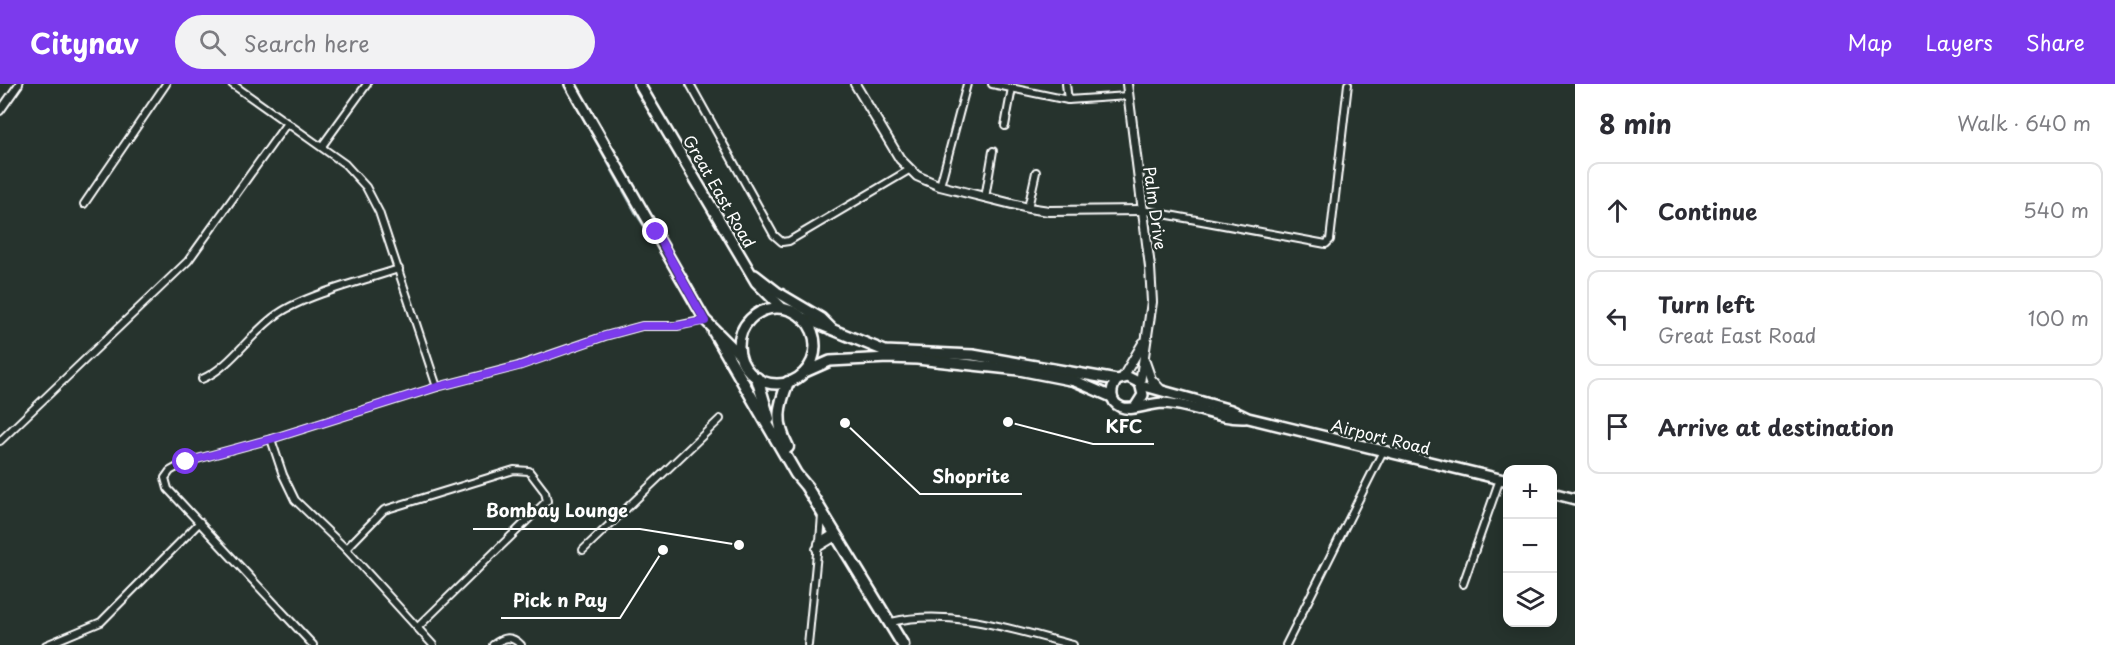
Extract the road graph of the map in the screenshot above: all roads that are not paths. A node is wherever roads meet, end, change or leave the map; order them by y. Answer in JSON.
{"nodes":[{"id":1,"x":19,"y":84,"type":"edge"},
{"id":2,"x":166,"y":84,"type":"edge"},
{"id":3,"x":232,"y":84,"type":"edge"},
{"id":4,"x":368,"y":84,"type":"edge"},
{"id":5,"x":570,"y":84,"type":"edge"},
{"id":6,"x":639,"y":84,"type":"edge"},
{"id":7,"x":690,"y":84,"type":"edge"},
{"id":8,"x":855,"y":84,"type":"edge"},
{"id":9,"x":968,"y":84,"type":"edge"},
{"id":10,"x":992,"y":84,"type":"edge"},
{"id":11,"x":1066,"y":84,"type":"edge"},
{"id":12,"x":1127,"y":84,"type":"edge"},
{"id":13,"x":1348,"y":84,"type":"edge"},
{"id":14,"x":1012,"y":88,"type":"junction"},
{"id":15,"x":1128,"y":96,"type":"junction"},
{"id":16,"x":1068,"y":100,"type":"junction"},
{"id":17,"x":0,"y":111,"type":"edge"},
{"id":18,"x":287,"y":123,"type":"junction"},
{"id":19,"x":1005,"y":126,"type":"dead end"},
{"id":20,"x":322,"y":147,"type":"junction"},
{"id":21,"x":993,"y":152,"type":"dead end"},
{"id":22,"x":909,"y":170,"type":"junction"},
{"id":23,"x":1036,"y":172,"type":"dead end"},
{"id":24,"x":940,"y":186,"type":"junction"},
{"id":25,"x":985,"y":198,"type":"junction"},
{"id":26,"x":84,"y":204,"type":"dead end"},
{"id":27,"x":1028,"y":208,"type":"junction"},
{"id":28,"x":1142,"y":210,"type":"junction"},
{"id":29,"x":399,"y":269,"type":"junction"},
{"id":30,"x":749,"y":270,"type":"junction"},
{"id":31,"x":781,"y":308,"type":"junction"},
{"id":32,"x":804,"y":318,"type":"junction"},
{"id":33,"x":705,"y":321,"type":"junction"},
{"id":34,"x":831,"y":328,"type":"junction"},
{"id":35,"x":714,"y":332,"type":"junction"},
{"id":36,"x":1146,"y":336,"type":"junction"},
{"id":37,"x":1144,"y":349,"type":"junction"},
{"id":38,"x":739,"y":354,"type":"junction"},
{"id":39,"x":805,"y":372,"type":"junction"},
{"id":40,"x":757,"y":378,"type":"junction"},
{"id":41,"x":202,"y":379,"type":"dead end"},
{"id":42,"x":1120,"y":379,"type":"junction"},
{"id":43,"x":788,"y":382,"type":"junction"},
{"id":44,"x":1141,"y":384,"type":"junction"},
{"id":45,"x":437,"y":387,"type":"junction"},
{"id":46,"x":1161,"y":390,"type":"junction"},
{"id":47,"x":1112,"y":397,"type":"junction"},
{"id":48,"x":1136,"y":406,"type":"junction"},
{"id":49,"x":1248,"y":418,"type":"junction"},
{"id":50,"x":720,"y":419,"type":"dead end"},
{"id":51,"x":774,"y":434,"type":"junction"},
{"id":52,"x":271,"y":439,"type":"junction"},
{"id":53,"x":0,"y":441,"type":"edge"},
{"id":54,"x":1382,"y":453,"type":"junction"},
{"id":55,"x":1503,"y":480,"type":"edge"},
{"id":56,"x":1503,"y":482,"type":"edge"},
{"id":57,"x":806,"y":486,"type":"junction"},
{"id":58,"x":1557,"y":494,"type":"edge"},
{"id":59,"x":1575,"y":499,"type":"edge"},
{"id":60,"x":821,"y":512,"type":"junction"},
{"id":61,"x":200,"y":522,"type":"junction"},
{"id":62,"x":835,"y":535,"type":"junction"},
{"id":63,"x":819,"y":545,"type":"junction"},
{"id":64,"x":346,"y":549,"type":"junction"},
{"id":65,"x":583,"y":550,"type":"dead end"},
{"id":66,"x":844,"y":550,"type":"junction"},
{"id":67,"x":1462,"y":584,"type":"dead end"},
{"id":68,"x":891,"y":622,"type":"junction"},
{"id":69,"x":417,"y":628,"type":"junction"},
{"id":70,"x":46,"y":645,"type":"edge"},
{"id":71,"x":313,"y":645,"type":"edge"},
{"id":72,"x":433,"y":645,"type":"edge"},
{"id":73,"x":493,"y":645,"type":"edge"},
{"id":74,"x":521,"y":645,"type":"edge"},
{"id":75,"x":808,"y":645,"type":"edge"},
{"id":76,"x":903,"y":645,"type":"edge"},
{"id":77,"x":1072,"y":645,"type":"edge"},
{"id":78,"x":1286,"y":645,"type":"edge"}],
"edges":[{"from":1,"to":17,"type":"street"},
{"from":2,"to":26,"type":"street"},
{"from":3,"to":18,"type":"street"},
{"from":4,"to":20,"type":"street"},
{"from":5,"to":33,"type":"main road"},
{"from":6,"to":30,"type":"main road","name":"Great East Road"},
{"from":7,"to":22,"type":"street"},
{"from":8,"to":22,"type":"street"},
{"from":9,"to":24,"type":"street"},
{"from":10,"to":14,"type":"street"},
{"from":11,"to":16,"type":"street"},
{"from":12,"to":15,"type":"street","name":"Palm Drive"},
{"from":13,"to":28,"type":"street"},
{"from":14,"to":16,"type":"street"},
{"from":14,"to":19,"type":"street"},
{"from":15,"to":16,"type":"street"},
{"from":15,"to":28,"type":"street","name":"Palm Drive"},
{"from":18,"to":20,"type":"street"},
{"from":18,"to":53,"type":"street"},
{"from":20,"to":29,"type":"street"},
{"from":21,"to":25,"type":"street"},
{"from":22,"to":24,"type":"street"},
{"from":23,"to":27,"type":"street"},
{"from":24,"to":25,"type":"street"},
{"from":25,"to":27,"type":"street"},
{"from":27,"to":28,"type":"street"},
{"from":28,"to":36,"type":"street","name":"Palm Drive"},
{"from":29,"to":41,"type":"street"},
{"from":29,"to":45,"type":"street"},
{"from":30,"to":31,"type":"main road","name":"Great East Road"},
{"from":30,"to":34,"type":"main road"},
{"from":31,"to":32,"type":"main road"},
{"from":31,"to":38,"type":"main road"},
{"from":32,"to":34,"type":"main road"},
{"from":32,"to":39,"type":"main road"},
{"from":33,"to":35,"type":"main road"},
{"from":33,"to":45,"type":"street"},
{"from":34,"to":42,"type":"main road"},
{"from":35,"to":38,"type":"main road"},
{"from":35,"to":51,"type":"highway"},
{"from":36,"to":37,"type":"street","name":"Palm Drive"},
{"from":36,"to":42,"type":"street","name":"Palm Drive"},
{"from":37,"to":44,"type":"street","name":"Palm Drive"},
{"from":37,"to":46,"type":"street","name":"Palm Drive"},
{"from":38,"to":40,"type":"main road"},
{"from":39,"to":43,"type":"main road"},
{"from":39,"to":47,"type":"main road"},
{"from":40,"to":43,"type":"main road"},
{"from":40,"to":51,"type":"highway"},
{"from":42,"to":44,"type":"main road"},
{"from":42,"to":47,"type":"main road"},
{"from":43,"to":57,"type":"highway"},
{"from":44,"to":46,"type":"main road","name":"Airport Road"},
{"from":44,"to":48,"type":"main road"},
{"from":45,"to":52,"type":"street"},
{"from":46,"to":49,"type":"main road","name":"Airport Road"},
{"from":47,"to":48,"type":"main road"},
{"from":48,"to":49,"type":"main road","name":"Airport Road"},
{"from":49,"to":54,"type":"main road","name":"Airport Road"},
{"from":50,"to":65,"type":"street"},
{"from":51,"to":57,"type":"highway"},
{"from":52,"to":61,"type":"street"},
{"from":52,"to":64,"type":"street"},
{"from":54,"to":55,"type":"main road","name":"Airport Road"},
{"from":54,"to":78,"type":"street"},
{"from":56,"to":67,"type":"street"},
{"from":57,"to":60,"type":"highway"},
{"from":58,"to":59,"type":"main road"},
{"from":60,"to":62,"type":"highway"},
{"from":60,"to":63,"type":"street"},
{"from":61,"to":70,"type":"street"},
{"from":61,"to":71,"type":"street"},
{"from":62,"to":63,"type":"street"},
{"from":62,"to":66,"type":"highway"},
{"from":63,"to":66,"type":"street"},
{"from":63,"to":75,"type":"street"},
{"from":64,"to":69,"type":"street"},
{"from":64,"to":69,"type":"street"},
{"from":66,"to":68,"type":"highway"},
{"from":68,"to":76,"type":"highway"},
{"from":68,"to":77,"type":"street"},
{"from":69,"to":72,"type":"street"},
{"from":73,"to":74,"type":"street"}]}
